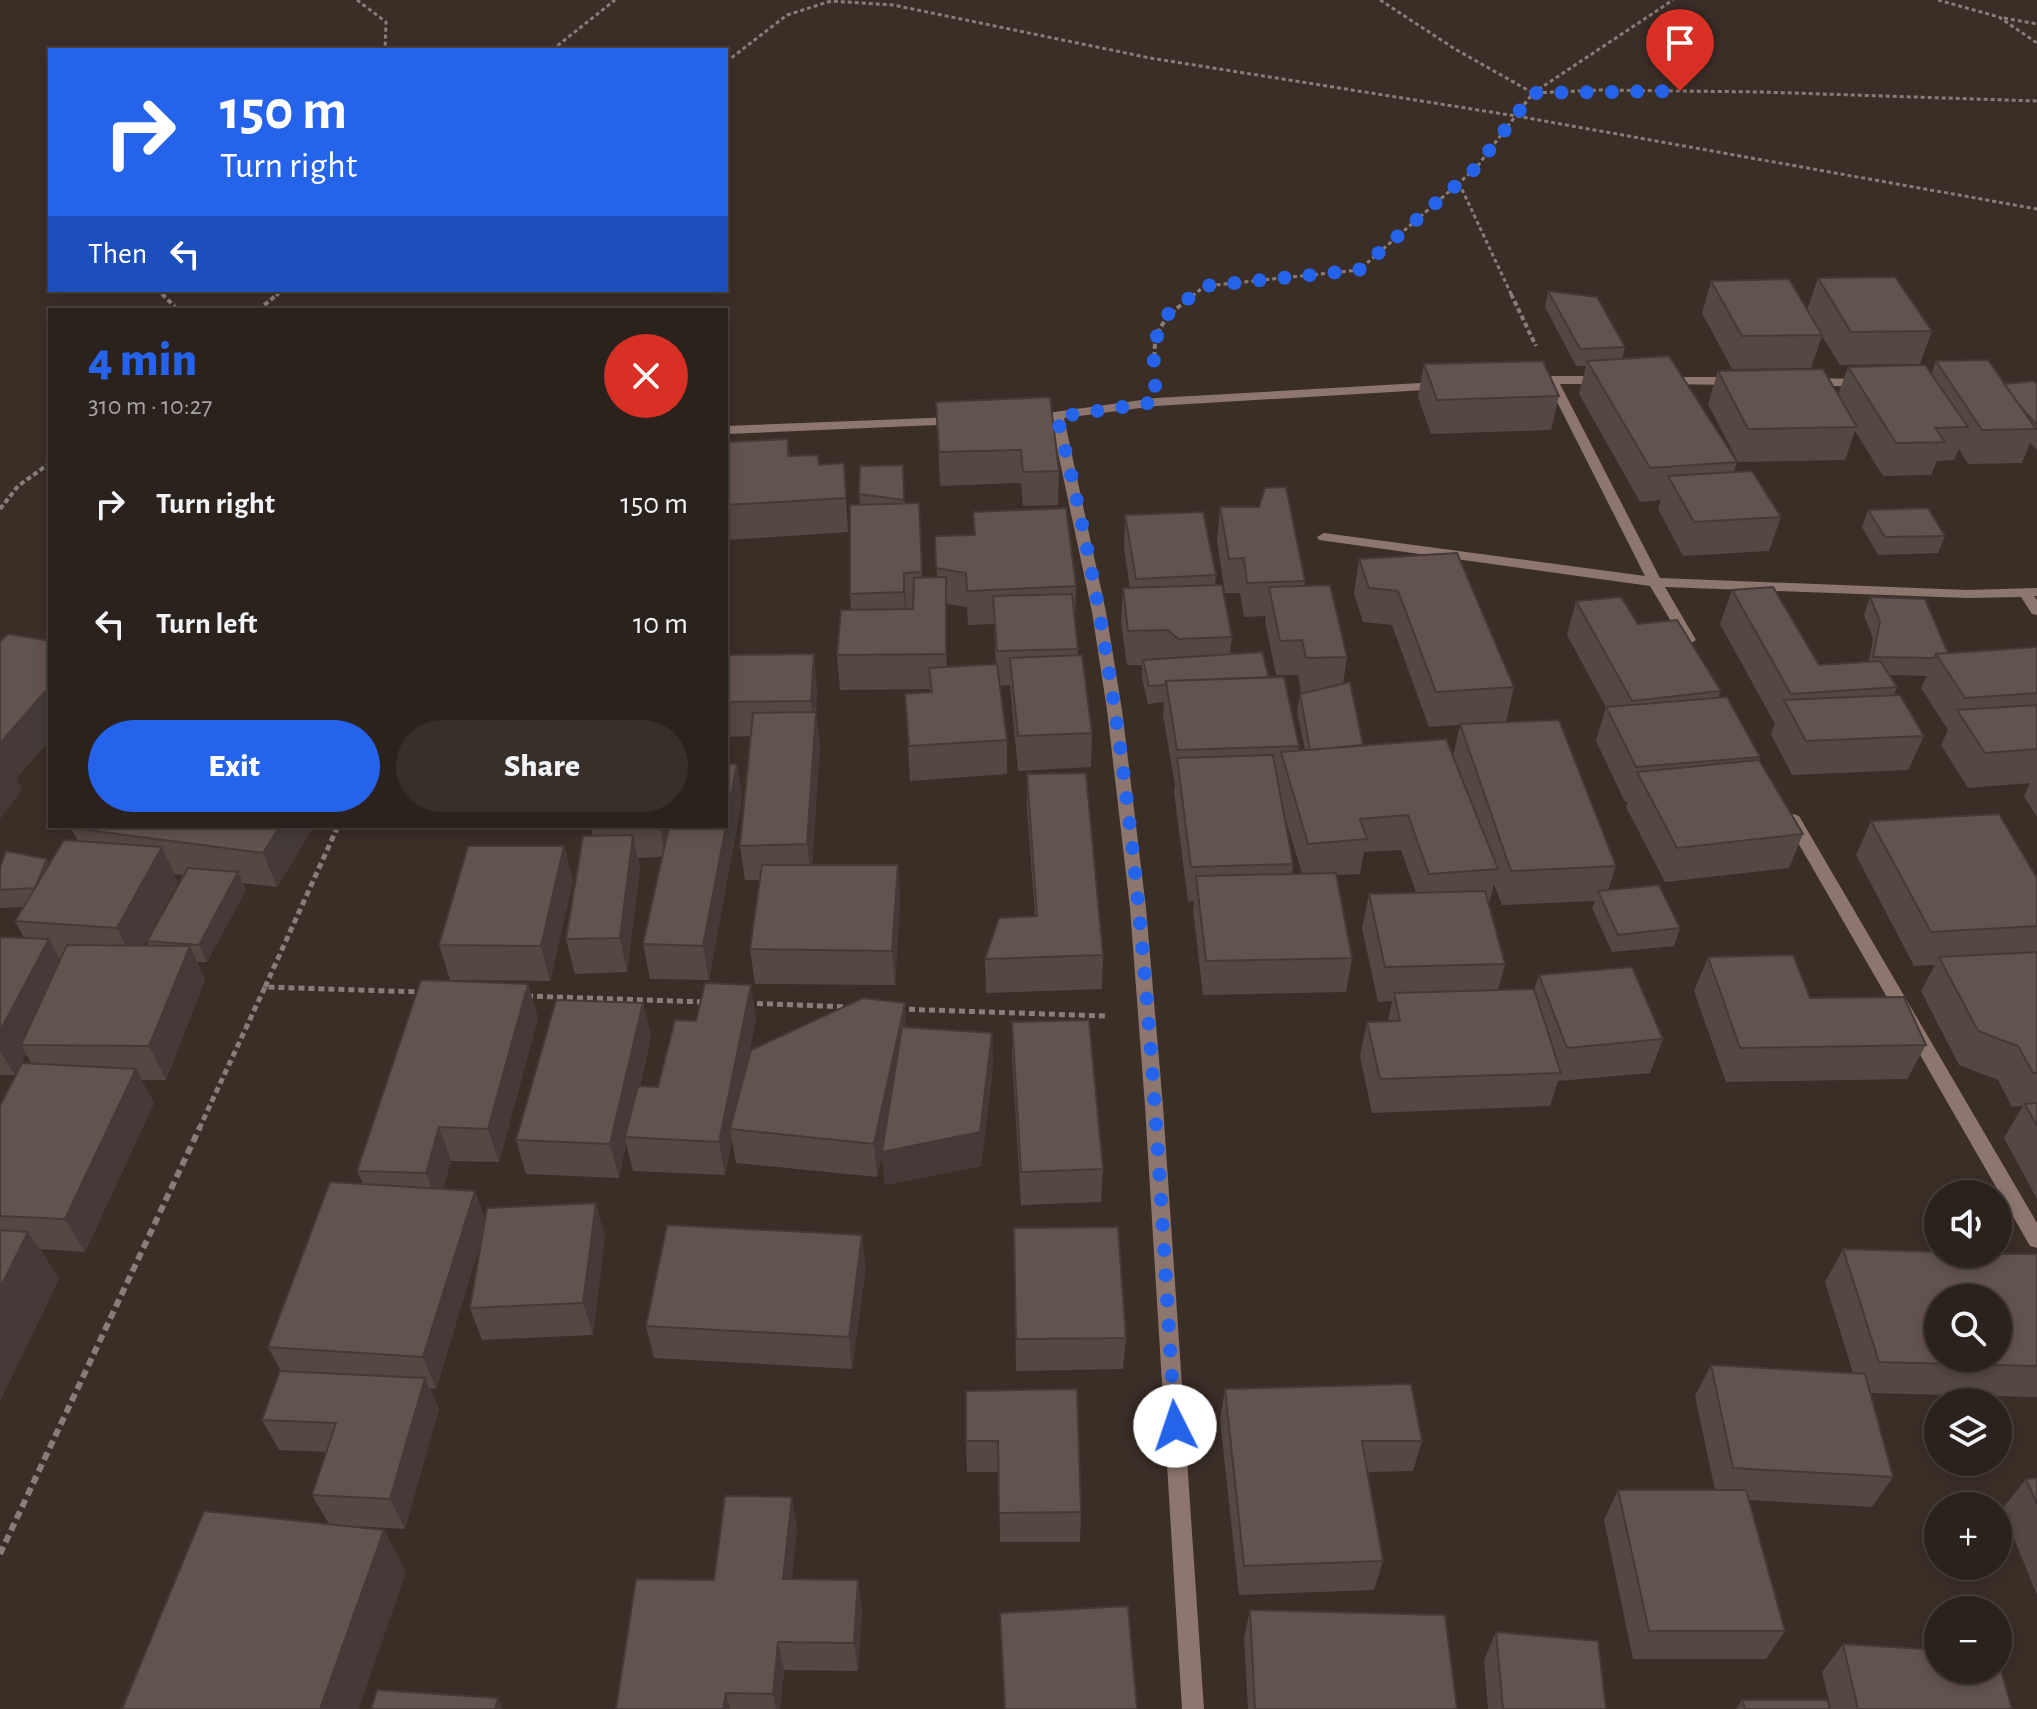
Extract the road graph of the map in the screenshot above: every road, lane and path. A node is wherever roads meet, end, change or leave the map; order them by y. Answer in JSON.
{"nodes":[{"id":1,"x":357,"y":0,"type":"edge"},
{"id":2,"x":615,"y":0,"type":"edge"},
{"id":3,"x":1380,"y":0,"type":"edge"},
{"id":4,"x":1673,"y":0,"type":"edge"},
{"id":5,"x":1938,"y":0,"type":"edge"},
{"id":6,"x":1999,"y":17,"type":"junction"},
{"id":7,"x":2037,"y":24,"type":"edge"},
{"id":8,"x":2037,"y":43,"type":"edge"},
{"id":9,"x":385,"y":48,"type":"edge"},
{"id":10,"x":555,"y":48,"type":"edge"},
{"id":11,"x":728,"y":60,"type":"edge"},
{"id":12,"x":1533,"y":93,"type":"junction"},
{"id":13,"x":2037,"y":101,"type":"edge"},
{"id":14,"x":1516,"y":116,"type":"junction"},
{"id":15,"x":1459,"y":183,"type":"junction"},
{"id":16,"x":2037,"y":209,"type":"edge"},
{"id":17,"x":161,"y":292,"type":"edge"},
{"id":18,"x":280,"y":292,"type":"edge"},
{"id":19,"x":176,"y":308,"type":"edge"},
{"id":20,"x":260,"y":308,"type":"edge"},
{"id":21,"x":1544,"y":380,"type":"junction"},
{"id":22,"x":1614,"y":380,"type":"edge"},
{"id":23,"x":1646,"y":380,"type":"edge"},
{"id":24,"x":1755,"y":382,"type":"edge"},
{"id":25,"x":1787,"y":382,"type":"edge"},
{"id":26,"x":1880,"y":383,"type":"edge"},
{"id":27,"x":1457,"y":385,"type":"edge"},
{"id":28,"x":1156,"y":402,"type":"junction"},
{"id":29,"x":1057,"y":417,"type":"junction"},
{"id":30,"x":1025,"y":418,"type":"edge"},
{"id":31,"x":978,"y":420,"type":"edge"},
{"id":32,"x":728,"y":430,"type":"edge"},
{"id":33,"x":48,"y":464,"type":"edge"},
{"id":34,"x":0,"y":509,"type":"edge"},
{"id":35,"x":1324,"y":537,"type":"dead end"},
{"id":36,"x":1655,"y":582,"type":"junction"},
{"id":37,"x":2031,"y":592,"type":"edge"},
{"id":38,"x":2037,"y":611,"type":"edge"},
{"id":39,"x":1695,"y":651,"type":"edge"},
{"id":40,"x":1782,"y":802,"type":"edge"},
{"id":41,"x":337,"y":828,"type":"edge"},
{"id":42,"x":265,"y":987,"type":"junction"},
{"id":43,"x":423,"y":992,"type":"edge"},
{"id":44,"x":517,"y":995,"type":"edge"},
{"id":45,"x":707,"y":1002,"type":"edge"},
{"id":46,"x":739,"y":1003,"type":"edge"},
{"id":47,"x":865,"y":1007,"type":"edge"},
{"id":48,"x":896,"y":1009,"type":"edge"},
{"id":49,"x":1149,"y":1017,"type":"junction"},
{"id":50,"x":2037,"y":1240,"type":"edge"},
{"id":51,"x":0,"y":1554,"type":"edge"},
{"id":52,"x":1193,"y":1709,"type":"edge"}],
"edges":[{"from":1,"to":9,"type":"path"},
{"from":2,"to":10,"type":"path"},
{"from":3,"to":12,"type":"path"},
{"from":4,"to":12,"type":"path"},
{"from":5,"to":6,"type":"path"},
{"from":6,"to":7,"type":"path"},
{"from":6,"to":8,"type":"path"},
{"from":11,"to":14,"type":"path"},
{"from":12,"to":13,"type":"path"},
{"from":12,"to":14,"type":"path"},
{"from":14,"to":15,"type":"path"},
{"from":14,"to":16,"type":"path"},
{"from":15,"to":21,"type":"path"},
{"from":15,"to":28,"type":"path"},
{"from":17,"to":19,"type":"path"},
{"from":18,"to":20,"type":"path"},
{"from":21,"to":22,"type":"street"},
{"from":21,"to":36,"type":"street"},
{"from":23,"to":24,"type":"street"},
{"from":25,"to":26,"type":"street"},
{"from":27,"to":28,"type":"street"},
{"from":28,"to":29,"type":"street"},
{"from":29,"to":30,"type":"street"},
{"from":29,"to":49,"type":"street"},
{"from":31,"to":32,"type":"street"},
{"from":33,"to":34,"type":"path"},
{"from":35,"to":36,"type":"street"},
{"from":36,"to":37,"type":"street"},
{"from":36,"to":39,"type":"street"},
{"from":37,"to":38,"type":"street"},
{"from":40,"to":50,"type":"street"},
{"from":41,"to":42,"type":"path"},
{"from":42,"to":43,"type":"path"},
{"from":42,"to":51,"type":"path"},
{"from":44,"to":45,"type":"path"},
{"from":46,"to":47,"type":"path"},
{"from":48,"to":49,"type":"path"},
{"from":49,"to":52,"type":"street"}]}
